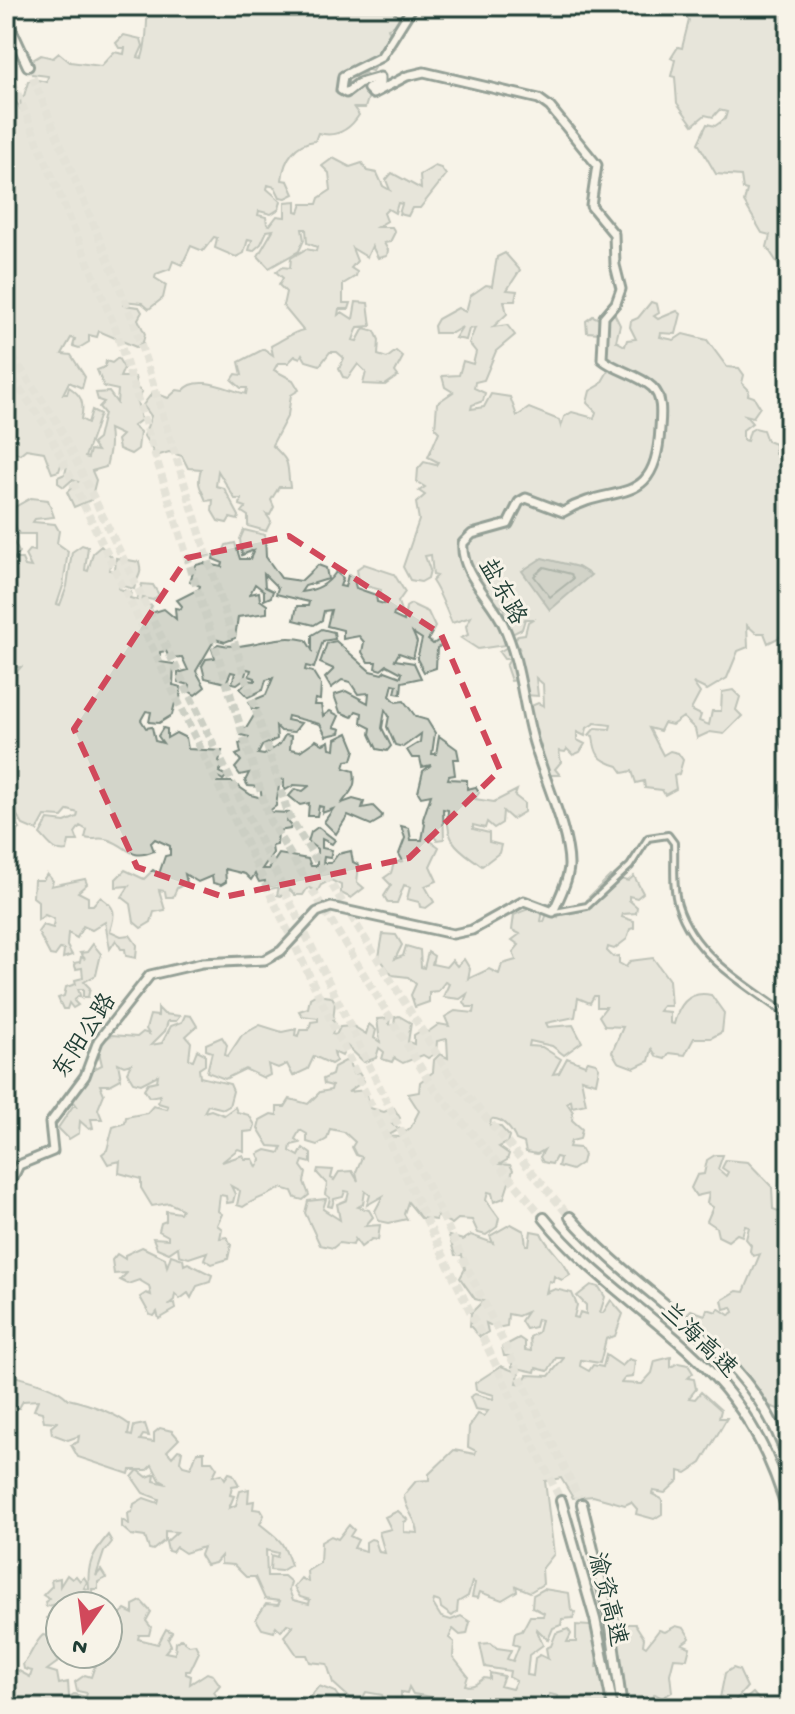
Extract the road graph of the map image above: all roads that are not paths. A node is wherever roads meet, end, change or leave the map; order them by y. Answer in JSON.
{"nodes":[{"id":1,"x":413,"y":6,"type":"edge"},
{"id":2,"x":6,"y":18,"type":"edge"},
{"id":3,"x":28,"y":66,"type":"tunnel mouth"},
{"id":4,"x":553,"y":912,"type":"junction"},
{"id":5,"x":789,"y":1016,"type":"edge"},
{"id":6,"x":6,"y":1192,"type":"edge"},
{"id":7,"x":570,"y":1217,"type":"tunnel mouth"},
{"id":8,"x":544,"y":1218,"type":"tunnel mouth"},
{"id":9,"x":789,"y":1464,"type":"edge"},
{"id":10,"x":561,"y":1501,"type":"tunnel mouth"},
{"id":11,"x":582,"y":1504,"type":"tunnel mouth"},
{"id":12,"x":789,"y":1517,"type":"edge"},
{"id":13,"x":613,"y":1708,"type":"edge"},
{"id":14,"x":622,"y":1708,"type":"edge"}],
"edges":[{"from":1,"to":4,"type":"highway","name":"盐东路"},
{"from":2,"to":3,"type":"highway"},
{"from":4,"to":5,"type":"street"},
{"from":4,"to":6,"type":"highway","name":"东阳公路"},
{"from":7,"to":9,"type":"highway","name":"兰海高速"},
{"from":8,"to":12,"type":"highway","name":"兰海高速"},
{"from":10,"to":13,"type":"highway","name":"渝资高速"},
{"from":11,"to":14,"type":"highway","name":"渝资高速"}]}
